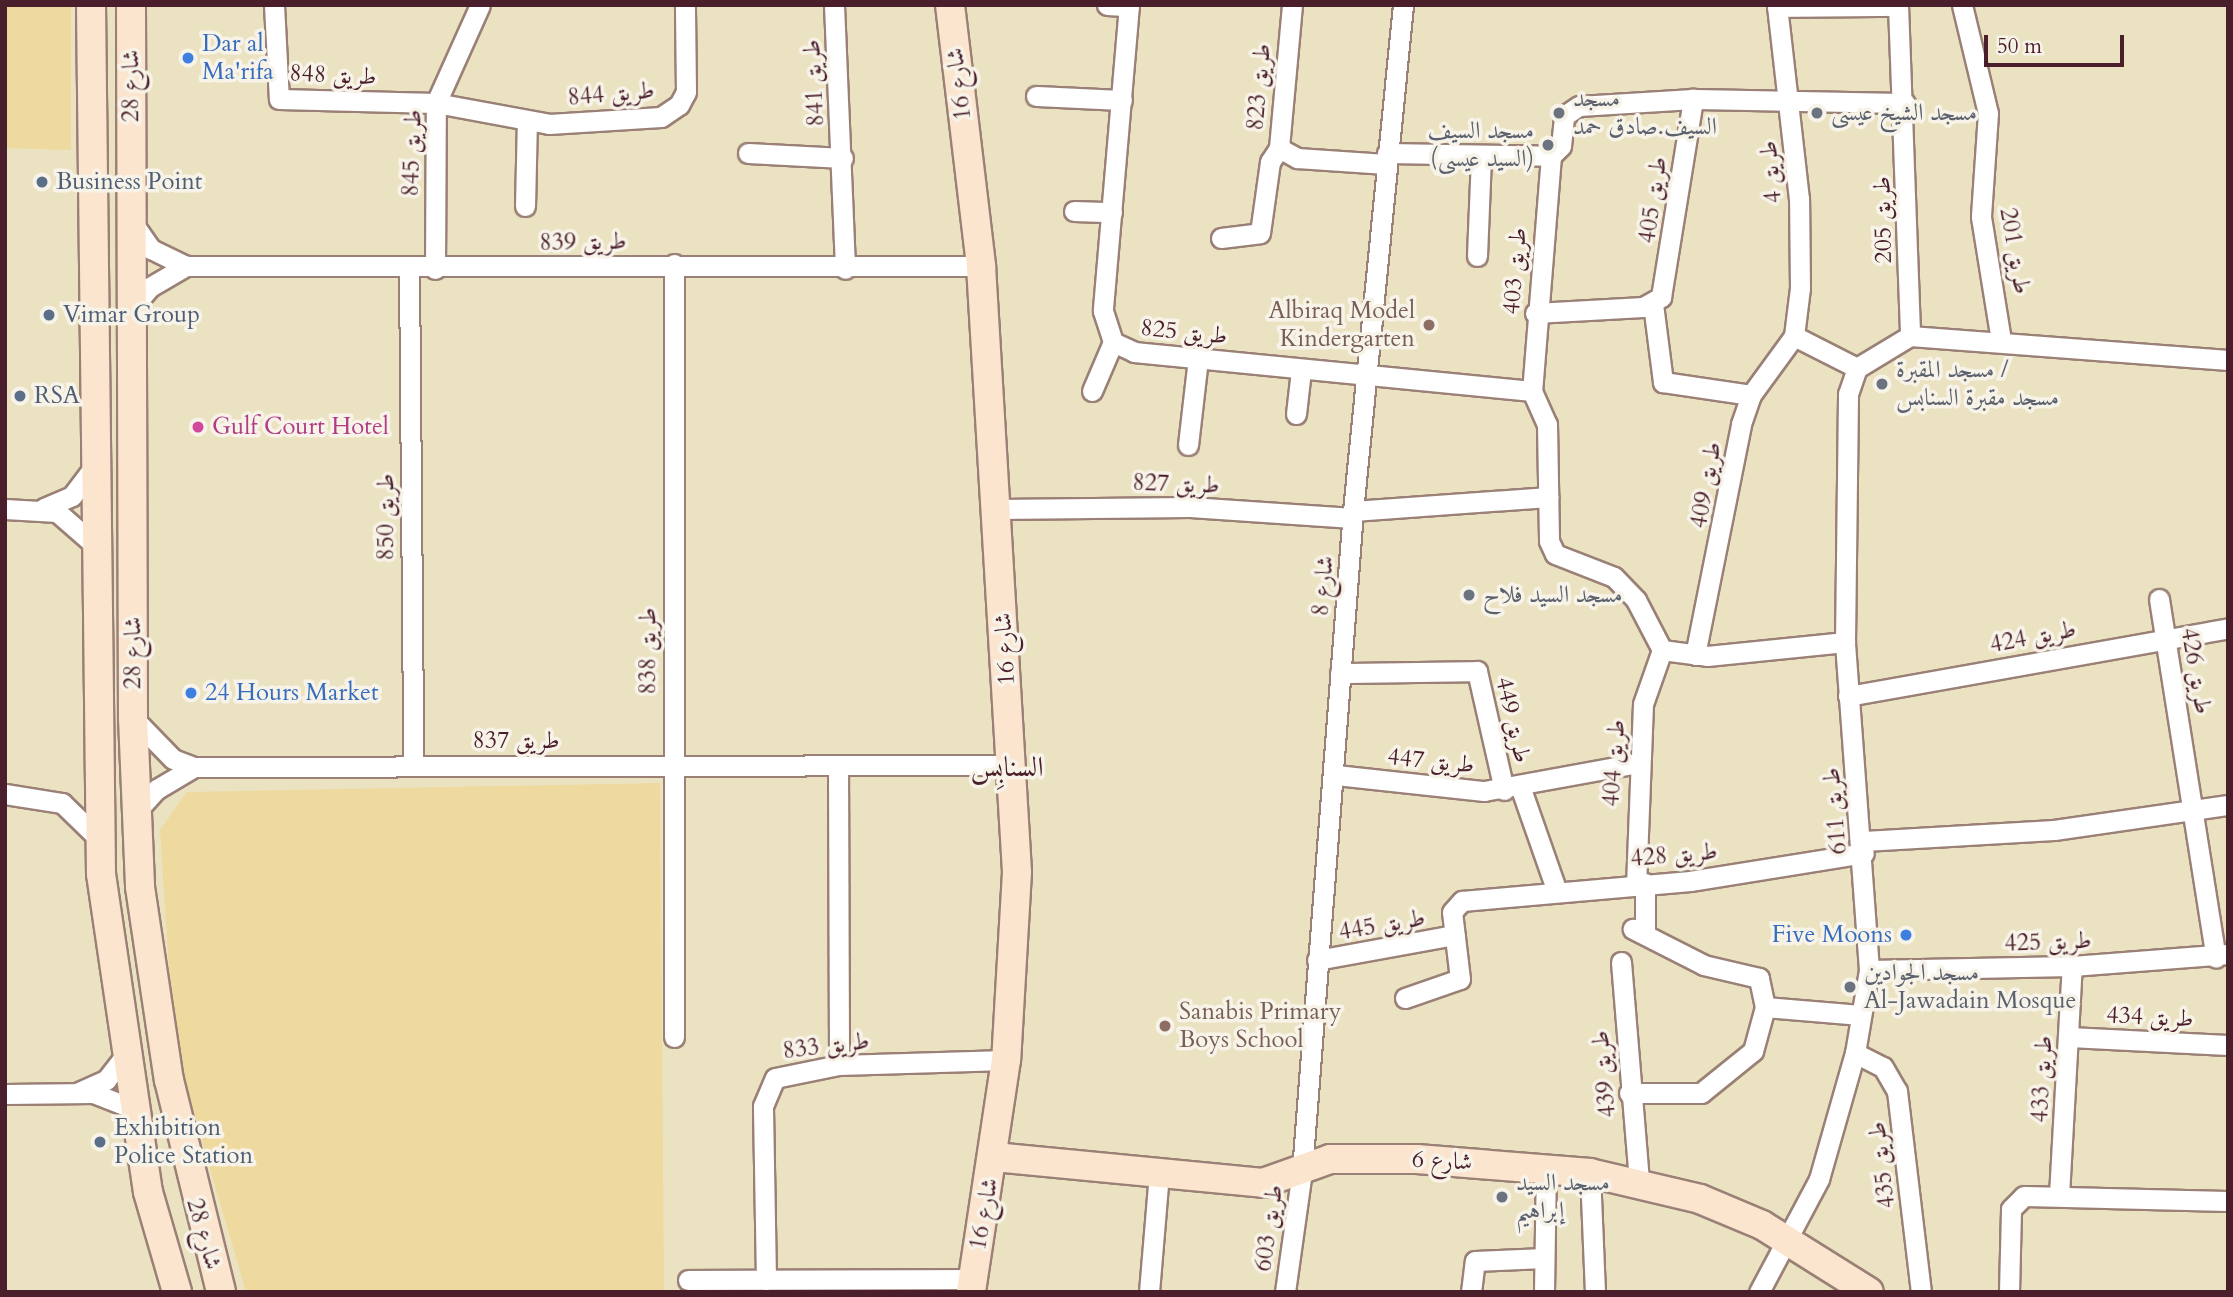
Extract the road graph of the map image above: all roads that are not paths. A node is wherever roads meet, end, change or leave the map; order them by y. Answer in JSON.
{"nodes":[{"id":1,"x":91,"y":5,"type":"edge"},
{"id":2,"x":131,"y":5,"type":"edge"},
{"id":3,"x":274,"y":5,"type":"edge"},
{"id":4,"x":480,"y":5,"type":"edge"},
{"id":5,"x":685,"y":5,"type":"edge"},
{"id":6,"x":834,"y":5,"type":"edge"},
{"id":7,"x":950,"y":5,"type":"edge"},
{"id":8,"x":1107,"y":5,"type":"edge"},
{"id":9,"x":1292,"y":5,"type":"edge"},
{"id":10,"x":1402,"y":5,"type":"edge"},
{"id":11,"x":1962,"y":5,"type":"edge"},
{"id":12,"x":1129,"y":6,"type":"edge"},
{"id":13,"x":1777,"y":6,"type":"edge"},
{"id":14,"x":1898,"y":6,"type":"edge"},
{"id":15,"x":1036,"y":96,"type":"dead end"},
{"id":16,"x":1693,"y":99,"type":"junction"},
{"id":17,"x":1122,"y":100,"type":"junction"},
{"id":18,"x":1784,"y":101,"type":"junction"},
{"id":19,"x":436,"y":103,"type":"junction"},
{"id":20,"x":1905,"y":103,"type":"junction"},
{"id":21,"x":527,"y":121,"type":"junction"},
{"id":22,"x":1279,"y":148,"type":"junction"},
{"id":23,"x":748,"y":153,"type":"dead end"},
{"id":24,"x":1481,"y":155,"type":"junction"},
{"id":25,"x":1551,"y":156,"type":"junction"},
{"id":26,"x":843,"y":158,"type":"junction"},
{"id":27,"x":1387,"y":158,"type":"junction"},
{"id":28,"x":525,"y":206,"type":"dead end"},
{"id":29,"x":1074,"y":211,"type":"dead end"},
{"id":30,"x":1112,"y":212,"type":"junction"},
{"id":31,"x":132,"y":221,"type":"junction"},
{"id":32,"x":1222,"y":238,"type":"dead end"},
{"id":33,"x":1477,"y":256,"type":"dead end"},
{"id":34,"x":674,"y":264,"type":"junction"},
{"id":35,"x":187,"y":266,"type":"junction"},
{"id":36,"x":981,"y":266,"type":"junction"},
{"id":37,"x":409,"y":268,"type":"junction"},
{"id":38,"x":435,"y":269,"type":"junction"},
{"id":39,"x":845,"y":269,"type":"junction"},
{"id":40,"x":1653,"y":304,"type":"junction"},
{"id":41,"x":131,"y":309,"type":"junction"},
{"id":42,"x":1535,"y":313,"type":"junction"},
{"id":43,"x":1794,"y":336,"type":"junction"},
{"id":44,"x":1910,"y":336,"type":"junction"},
{"id":45,"x":2001,"y":341,"type":"junction"},
{"id":46,"x":1113,"y":342,"type":"junction"},
{"id":47,"x":1198,"y":359,"type":"junction"},
{"id":48,"x":2228,"y":360,"type":"edge"},
{"id":49,"x":1857,"y":368,"type":"junction"},
{"id":50,"x":1301,"y":370,"type":"junction"},
{"id":51,"x":1366,"y":376,"type":"junction"},
{"id":52,"x":1092,"y":391,"type":"dead end"},
{"id":53,"x":1532,"y":391,"type":"junction"},
{"id":54,"x":1751,"y":395,"type":"junction"},
{"id":55,"x":1296,"y":414,"type":"dead end"},
{"id":56,"x":1188,"y":445,"type":"dead end"},
{"id":57,"x":97,"y":460,"type":"junction"},
{"id":58,"x":1548,"y":497,"type":"junction"},
{"id":59,"x":44,"y":508,"type":"junction"},
{"id":60,"x":5,"y":509,"type":"edge"},
{"id":61,"x":997,"y":509,"type":"junction"},
{"id":62,"x":1353,"y":515,"type":"junction"},
{"id":63,"x":97,"y":547,"type":"junction"},
{"id":64,"x":2159,"y":600,"type":"dead end"},
{"id":65,"x":2228,"y":628,"type":"edge"},
{"id":66,"x":2165,"y":636,"type":"junction"},
{"id":67,"x":1845,"y":642,"type":"junction"},
{"id":68,"x":1662,"y":650,"type":"junction"},
{"id":69,"x":1695,"y":654,"type":"junction"},
{"id":70,"x":1340,"y":673,"type":"junction"},
{"id":71,"x":1848,"y":696,"type":"junction"},
{"id":72,"x":133,"y":718,"type":"junction"},
{"id":73,"x":1638,"y":763,"type":"junction"},
{"id":74,"x":414,"y":765,"type":"junction"},
{"id":75,"x":672,"y":765,"type":"junction"},
{"id":76,"x":838,"y":765,"type":"junction"},
{"id":77,"x":1012,"y":765,"type":"junction"},
{"id":78,"x":194,"y":767,"type":"junction"},
{"id":79,"x":1336,"y":775,"type":"junction"},
{"id":80,"x":1512,"y":788,"type":"junction"},
{"id":81,"x":5,"y":794,"type":"edge"},
{"id":82,"x":2228,"y":805,"type":"edge"},
{"id":83,"x":2195,"y":810,"type":"junction"},
{"id":84,"x":136,"y":812,"type":"junction"},
{"id":85,"x":99,"y":839,"type":"junction"},
{"id":86,"x":1864,"y":847,"type":"junction"},
{"id":87,"x":1641,"y":883,"type":"junction"},
{"id":88,"x":1556,"y":889,"type":"junction"},
{"id":89,"x":1487,"y":897,"type":"joint"},
{"id":90,"x":1455,"y":935,"type":"junction"},
{"id":91,"x":2222,"y":956,"type":"edge"},
{"id":92,"x":1317,"y":960,"type":"junction"},
{"id":93,"x":1620,"y":962,"type":"dead end"},
{"id":94,"x":2072,"y":966,"type":"junction"},
{"id":95,"x":1869,"y":970,"type":"junction"},
{"id":96,"x":1405,"y":998,"type":"dead end"},
{"id":97,"x":1765,"y":1007,"type":"junction"},
{"id":98,"x":1861,"y":1015,"type":"junction"},
{"id":99,"x":674,"y":1037,"type":"dead end"},
{"id":100,"x":2069,"y":1037,"type":"junction"},
{"id":101,"x":2228,"y":1045,"type":"edge"},
{"id":102,"x":1855,"y":1052,"type":"junction"},
{"id":103,"x":125,"y":1056,"type":"junction"},
{"id":104,"x":1006,"y":1060,"type":"junction"},
{"id":105,"x":839,"y":1065,"type":"junction"},
{"id":106,"x":78,"y":1093,"type":"junction"},
{"id":107,"x":1629,"y":1093,"type":"junction"},
{"id":108,"x":5,"y":1094,"type":"edge"},
{"id":109,"x":134,"y":1109,"type":"junction"},
{"id":110,"x":994,"y":1157,"type":"junction"},
{"id":111,"x":1546,"y":1168,"type":"junction"},
{"id":112,"x":1302,"y":1171,"type":"junction"},
{"id":113,"x":1590,"y":1173,"type":"junction"},
{"id":114,"x":1158,"y":1174,"type":"junction"},
{"id":115,"x":1639,"y":1181,"type":"junction"},
{"id":116,"x":2059,"y":1195,"type":"junction"},
{"id":117,"x":2228,"y":1201,"type":"edge"},
{"id":118,"x":1784,"y":1241,"type":"junction"},
{"id":119,"x":1544,"y":1258,"type":"junction"},
{"id":120,"x":688,"y":1280,"type":"dead end"},
{"id":121,"x":766,"y":1280,"type":"junction"},
{"id":122,"x":830,"y":1285,"type":"edge"},
{"id":123,"x":972,"y":1285,"type":"edge"},
{"id":124,"x":1853,"y":1288,"type":"edge"},
{"id":125,"x":177,"y":1292,"type":"edge"},
{"id":126,"x":221,"y":1292,"type":"edge"},
{"id":127,"x":1149,"y":1292,"type":"edge"},
{"id":128,"x":1285,"y":1292,"type":"edge"},
{"id":129,"x":1471,"y":1292,"type":"edge"},
{"id":130,"x":1544,"y":1292,"type":"edge"},
{"id":131,"x":1595,"y":1292,"type":"edge"},
{"id":132,"x":1759,"y":1292,"type":"edge"},
{"id":133,"x":1922,"y":1292,"type":"edge"},
{"id":134,"x":2009,"y":1292,"type":"edge"}],
"edges":[{"from":1,"to":57,"type":"main road","name":"شارع 28"},
{"from":2,"to":31,"type":"main road","name":"شارع 28"},
{"from":3,"to":19,"type":"street","name":"طريق 848"},
{"from":4,"to":19,"type":"street","name":"طريق 845"},
{"from":5,"to":21,"type":"street","name":"طريق 844"},
{"from":6,"to":26,"type":"street","name":"طريق 841"},
{"from":7,"to":36,"type":"main road","name":"شارع 16"},
{"from":8,"to":12,"type":"street","name":"طريق 825"},
{"from":9,"to":22,"type":"street","name":"طريق 823"},
{"from":10,"to":27,"type":"street","name":"شارع 8"},
{"from":11,"to":45,"type":"street","name":"طريق 201"},
{"from":12,"to":17,"type":"street","name":"طريق 825"},
{"from":13,"to":14,"type":"street"},
{"from":13,"to":18,"type":"street","name":"طريق 4"},
{"from":14,"to":20,"type":"street","name":"طريق 205"},
{"from":15,"to":17,"type":"street"},
{"from":16,"to":18,"type":"street"},
{"from":16,"to":25,"type":"street","name":"طريق 403"},
{"from":16,"to":40,"type":"street","name":"طريق 405"},
{"from":17,"to":30,"type":"street","name":"طريق 825"},
{"from":18,"to":20,"type":"street"},
{"from":18,"to":43,"type":"street","name":"طريق 4"},
{"from":19,"to":21,"type":"street","name":"طريق 844"},
{"from":19,"to":38,"type":"street","name":"طريق 845"},
{"from":20,"to":44,"type":"street","name":"طريق 205"},
{"from":21,"to":28,"type":"street"},
{"from":22,"to":27,"type":"street","name":"طريق 823"},
{"from":22,"to":32,"type":"street"},
{"from":23,"to":26,"type":"street","name":"طريق 841"},
{"from":24,"to":25,"type":"street","name":"طريق 823"},
{"from":24,"to":27,"type":"street","name":"طريق 823"},
{"from":24,"to":33,"type":"street"},
{"from":25,"to":42,"type":"street","name":"طريق 403"},
{"from":26,"to":39,"type":"street","name":"طريق 841"},
{"from":27,"to":51,"type":"street","name":"شارع 8"},
{"from":29,"to":30,"type":"street"},
{"from":30,"to":46,"type":"street","name":"طريق 825"},
{"from":31,"to":35,"type":"street","name":"طريق 839"},
{"from":31,"to":41,"type":"main road","name":"شارع 28"},
{"from":34,"to":38,"type":"street","name":"طريق 839"},
{"from":34,"to":39,"type":"street","name":"طريق 839"},
{"from":34,"to":75,"type":"street","name":"طريق 838"},
{"from":35,"to":37,"type":"street","name":"طريق 839"},
{"from":35,"to":41,"type":"street"},
{"from":36,"to":39,"type":"street","name":"طريق 839"},
{"from":36,"to":61,"type":"main road","name":"شارع 16"},
{"from":37,"to":38,"type":"street","name":"طريق 839"},
{"from":37,"to":74,"type":"street","name":"طريق 850"},
{"from":40,"to":42,"type":"street"},
{"from":40,"to":54,"type":"street"},
{"from":41,"to":72,"type":"main road","name":"شارع 28"},
{"from":42,"to":53,"type":"street","name":"طريق 403"},
{"from":43,"to":49,"type":"street"},
{"from":43,"to":54,"type":"street","name":"طريق 409"},
{"from":44,"to":45,"type":"street"},
{"from":44,"to":49,"type":"street"},
{"from":45,"to":48,"type":"street"},
{"from":46,"to":47,"type":"street","name":"طريق 825"},
{"from":46,"to":52,"type":"street"},
{"from":47,"to":50,"type":"street","name":"طريق 825"},
{"from":47,"to":56,"type":"street"},
{"from":49,"to":67,"type":"street","name":"طريق 611"},
{"from":50,"to":51,"type":"street","name":"طريق 825"},
{"from":50,"to":55,"type":"street"},
{"from":51,"to":53,"type":"street"},
{"from":51,"to":62,"type":"street","name":"شارع 8"},
{"from":53,"to":58,"type":"street","name":"طريق 403"},
{"from":54,"to":69,"type":"street","name":"طريق 409"},
{"from":57,"to":59,"type":"street"},
{"from":57,"to":63,"type":"main road","name":"شارع 28"},
{"from":58,"to":62,"type":"street"},
{"from":58,"to":68,"type":"street","name":"طريق 403"},
{"from":59,"to":60,"type":"street"},
{"from":59,"to":63,"type":"street"},
{"from":61,"to":62,"type":"street","name":"طريق 827"},
{"from":61,"to":77,"type":"main road","name":"شارع 16"},
{"from":62,"to":70,"type":"street","name":"شارع 8"},
{"from":63,"to":85,"type":"main road","name":"شارع 28"},
{"from":64,"to":66,"type":"street","name":"طريق 426"},
{"from":65,"to":66,"type":"street","name":"طريق 424"},
{"from":66,"to":71,"type":"street","name":"طريق 424"},
{"from":66,"to":83,"type":"street","name":"طريق 426"},
{"from":67,"to":69,"type":"street"},
{"from":67,"to":71,"type":"street","name":"طريق 611"},
{"from":68,"to":69,"type":"street"},
{"from":68,"to":73,"type":"street","name":"طريق 404"},
{"from":70,"to":79,"type":"street","name":"شارع 8"},
{"from":70,"to":80,"type":"street","name":"طريق 449"},
{"from":71,"to":86,"type":"street","name":"طريق 611"},
{"from":72,"to":78,"type":"street"},
{"from":72,"to":84,"type":"main road","name":"شارع 28"},
{"from":73,"to":80,"type":"street","name":"طريق 447"},
{"from":73,"to":87,"type":"street","name":"طريق 404"},
{"from":74,"to":75,"type":"street","name":"طريق 837"},
{"from":74,"to":78,"type":"street","name":"طريق 837"},
{"from":75,"to":76,"type":"street","name":"طريق 837"},
{"from":75,"to":99,"type":"street","name":"طريق 838"},
{"from":76,"to":77,"type":"street","name":"طريق 837"},
{"from":76,"to":105,"type":"street"},
{"from":77,"to":104,"type":"main road","name":"شارع 16"},
{"from":78,"to":84,"type":"street"},
{"from":79,"to":80,"type":"street","name":"طريق 447"},
{"from":79,"to":92,"type":"street","name":"شارع 8"},
{"from":80,"to":88,"type":"street"},
{"from":81,"to":85,"type":"street"},
{"from":82,"to":83,"type":"street","name":"طريق 428"},
{"from":83,"to":86,"type":"street","name":"طريق 428"},
{"from":83,"to":91,"type":"street","name":"طريق 426"},
{"from":84,"to":126,"type":"main road","name":"شارع 28"},
{"from":85,"to":103,"type":"main road","name":"شارع 28"},
{"from":86,"to":87,"type":"street","name":"طريق 428"},
{"from":86,"to":95,"type":"street","name":"طريق 611"},
{"from":87,"to":88,"type":"street","name":"طريق 428"},
{"from":87,"to":97,"type":"street","name":"طريق 404"},
{"from":88,"to":89,"type":"street","name":"طريق 428"},
{"from":89,"to":90,"type":"street","name":"طريق 445"},
{"from":90,"to":92,"type":"street","name":"طريق 445"},
{"from":90,"to":96,"type":"street","name":"طريق 445"},
{"from":91,"to":94,"type":"street","name":"طريق 425"},
{"from":92,"to":112,"type":"street","name":"شارع 8"},
{"from":93,"to":107,"type":"street","name":"طريق 439"},
{"from":94,"to":95,"type":"street","name":"طريق 425"},
{"from":94,"to":100,"type":"street","name":"طريق 433"},
{"from":95,"to":98,"type":"street","name":"طريق 611"},
{"from":97,"to":98,"type":"street"},
{"from":97,"to":107,"type":"street"},
{"from":98,"to":102,"type":"street","name":"طريق 611"},
{"from":100,"to":101,"type":"street","name":"طريق 434"},
{"from":100,"to":116,"type":"street","name":"طريق 433"},
{"from":102,"to":118,"type":"street","name":"طريق 611"},
{"from":102,"to":133,"type":"street","name":"طريق 435"},
{"from":103,"to":106,"type":"street"},
{"from":103,"to":109,"type":"main road","name":"شارع 28"},
{"from":104,"to":105,"type":"street","name":"طريق 833"},
{"from":104,"to":110,"type":"main road","name":"شارع 16"},
{"from":105,"to":121,"type":"street","name":"طريق 833"},
{"from":106,"to":108,"type":"street"},
{"from":106,"to":109,"type":"street"},
{"from":107,"to":115,"type":"street","name":"طريق 439"},
{"from":109,"to":125,"type":"main road","name":"شارع 28"},
{"from":110,"to":114,"type":"main road","name":"شارع 6"},
{"from":110,"to":123,"type":"main road","name":"شارع 16"},
{"from":111,"to":112,"type":"main road","name":"شارع 6"},
{"from":111,"to":113,"type":"main road","name":"شارع 6"},
{"from":111,"to":119,"type":"street"},
{"from":112,"to":114,"type":"main road","name":"شارع 6"},
{"from":112,"to":128,"type":"street","name":"طريق 603"},
{"from":113,"to":115,"type":"main road","name":"شارع 6"},
{"from":113,"to":131,"type":"street"},
{"from":114,"to":127,"type":"street"},
{"from":115,"to":118,"type":"main road","name":"شارع 6"},
{"from":116,"to":117,"type":"street"},
{"from":116,"to":134,"type":"street"},
{"from":118,"to":124,"type":"main road","name":"شارع 6"},
{"from":118,"to":132,"type":"street","name":"طريق 611"},
{"from":119,"to":129,"type":"street"},
{"from":119,"to":130,"type":"street"},
{"from":120,"to":121,"type":"street"},
{"from":121,"to":122,"type":"street"},
{"from":122,"to":123,"type":"street"}]}
